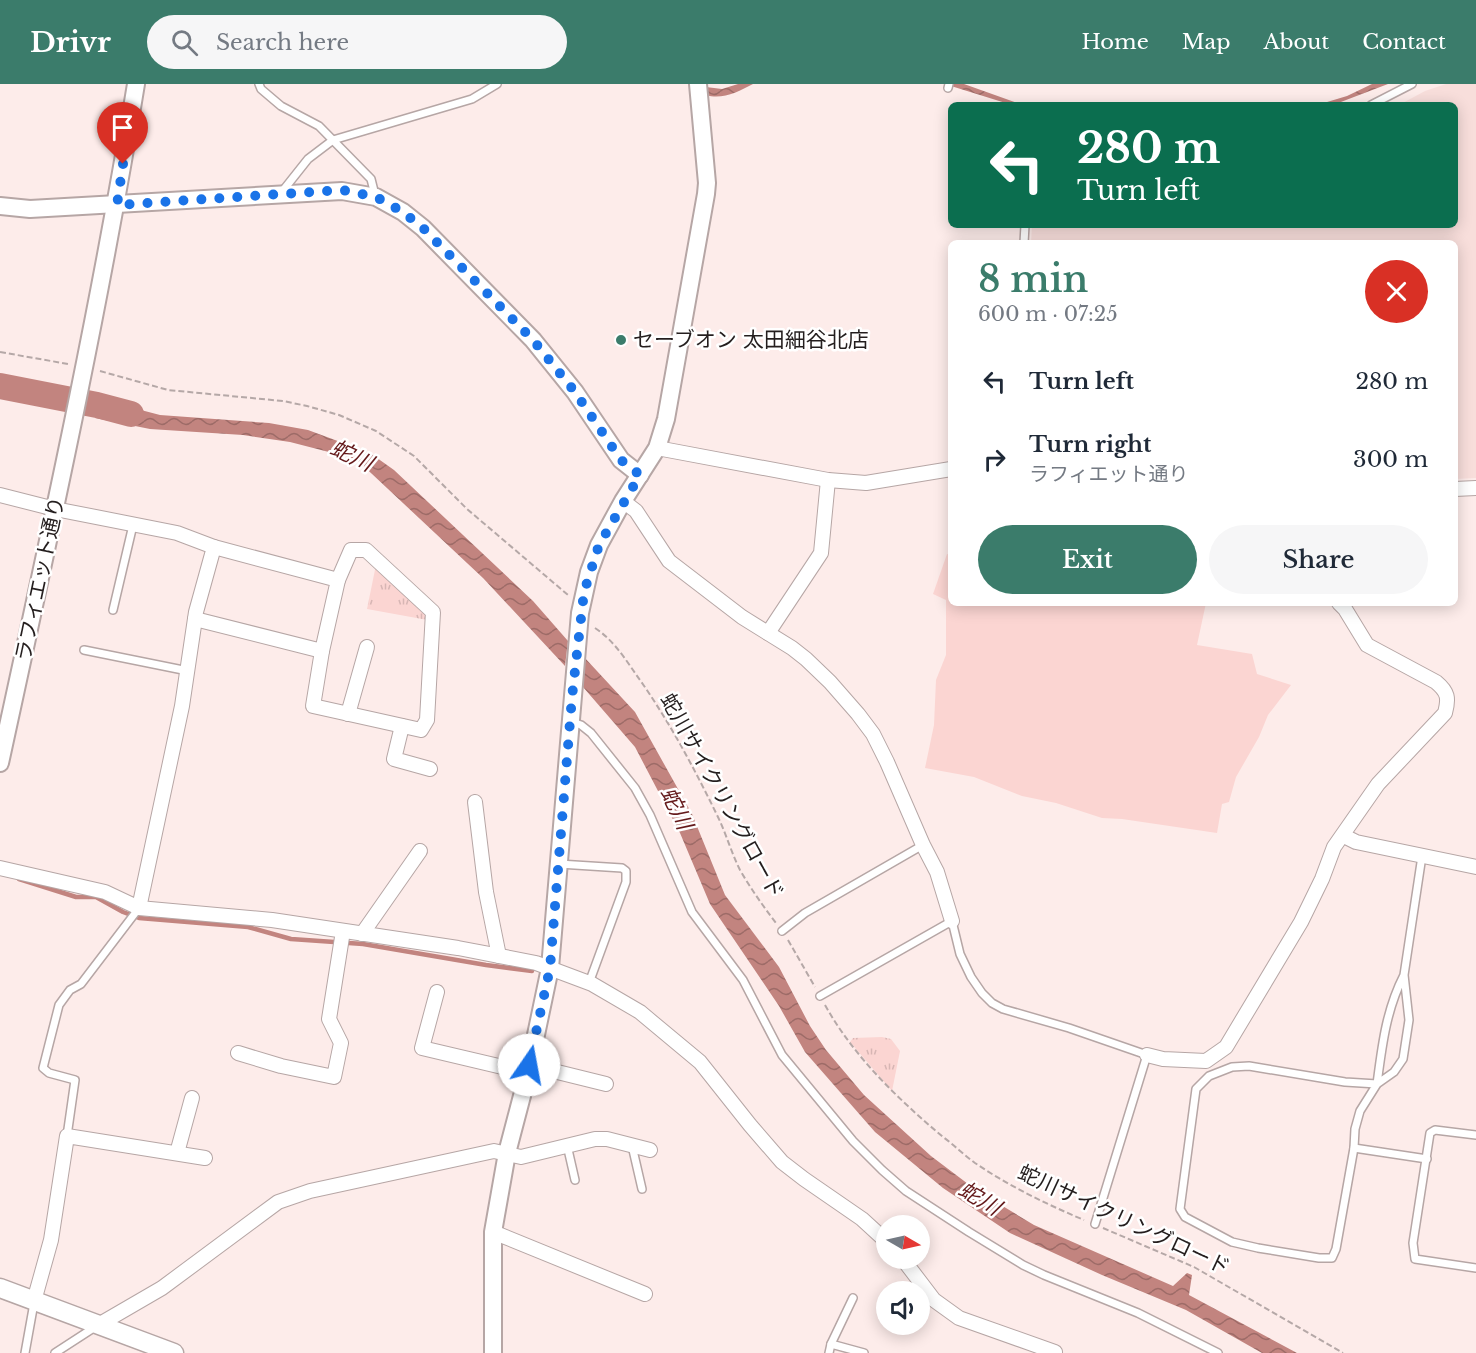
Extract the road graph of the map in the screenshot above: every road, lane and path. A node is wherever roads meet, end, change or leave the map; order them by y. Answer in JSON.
{"nodes":[{"id":1,"x":136,"y":84,"type":"edge"},
{"id":2,"x":259,"y":84,"type":"edge"},
{"id":3,"x":497,"y":84,"type":"edge"},
{"id":4,"x":698,"y":84,"type":"edge"},
{"id":5,"x":1412,"y":84,"type":"edge"},
{"id":6,"x":1377,"y":102,"type":"edge"},
{"id":7,"x":333,"y":140,"type":"junction"},
{"id":8,"x":280,"y":194,"type":"junction"},
{"id":9,"x":376,"y":197,"type":"junction"},
{"id":10,"x":117,"y":205,"type":"junction"},
{"id":11,"x":0,"y":206,"type":"edge"},
{"id":12,"x":0,"y":352,"type":"edge"},
{"id":13,"x":84,"y":369,"type":"junction"},
{"id":14,"x":657,"y":448,"type":"junction"},
{"id":15,"x":948,"y":469,"type":"edge"},
{"id":16,"x":640,"y":475,"type":"junction"},
{"id":17,"x":828,"y":480,"type":"junction"},
{"id":18,"x":1476,"y":488,"type":"edge"},
{"id":19,"x":1458,"y":489,"type":"edge"},
{"id":20,"x":0,"y":495,"type":"edge"},
{"id":21,"x":623,"y":501,"type":"junction"},
{"id":22,"x":55,"y":509,"type":"junction"},
{"id":23,"x":133,"y":525,"type":"junction"},
{"id":24,"x":214,"y":547,"type":"junction"},
{"id":25,"x":338,"y":580,"type":"junction"},
{"id":26,"x":573,"y":599,"type":"dead end"},
{"id":27,"x":1342,"y":606,"type":"edge"},
{"id":28,"x":113,"y":610,"type":"dead end"},
{"id":29,"x":195,"y":619,"type":"junction"},
{"id":30,"x":585,"y":626,"type":"junction"},
{"id":31,"x":768,"y":633,"type":"junction"},
{"id":32,"x":367,"y":647,"type":"dead end"},
{"id":33,"x":84,"y":650,"type":"dead end"},
{"id":34,"x":322,"y":651,"type":"junction"},
{"id":35,"x":189,"y":671,"type":"junction"},
{"id":36,"x":348,"y":714,"type":"junction"},
{"id":37,"x":569,"y":721,"type":"junction"},
{"id":38,"x":402,"y":726,"type":"junction"},
{"id":39,"x":0,"y":763,"type":"edge"},
{"id":40,"x":430,"y":770,"type":"dead end"},
{"id":41,"x":475,"y":802,"type":"dead end"},
{"id":42,"x":1344,"y":836,"type":"junction"},
{"id":43,"x":923,"y":844,"type":"junction"},
{"id":44,"x":420,"y":851,"type":"dead end"},
{"id":45,"x":1422,"y":856,"type":"junction"},
{"id":46,"x":559,"y":864,"type":"junction"},
{"id":47,"x":1476,"y":867,"type":"edge"},
{"id":48,"x":0,"y":868,"type":"edge"},
{"id":49,"x":139,"y":908,"type":"junction"},
{"id":50,"x":952,"y":921,"type":"junction"},
{"id":51,"x":343,"y":931,"type":"junction"},
{"id":52,"x":782,"y":931,"type":"junction"},
{"id":53,"x":362,"y":934,"type":"junction"},
{"id":54,"x":499,"y":956,"type":"junction"},
{"id":55,"x":550,"y":968,"type":"junction"},
{"id":56,"x":1404,"y":975,"type":"junction"},
{"id":57,"x":589,"y":983,"type":"junction"},
{"id":58,"x":437,"y":992,"type":"dead end"},
{"id":59,"x":820,"y":996,"type":"junction"},
{"id":60,"x":237,"y":1053,"type":"dead end"},
{"id":61,"x":1147,"y":1055,"type":"junction"},
{"id":62,"x":529,"y":1069,"type":"junction"},
{"id":63,"x":606,"y":1084,"type":"dead end"},
{"id":64,"x":1377,"y":1084,"type":"junction"},
{"id":65,"x":192,"y":1098,"type":"dead end"},
{"id":66,"x":1476,"y":1135,"type":"edge"},
{"id":67,"x":67,"y":1136,"type":"junction"},
{"id":68,"x":567,"y":1145,"type":"junction"},
{"id":69,"x":634,"y":1145,"type":"junction"},
{"id":70,"x":1354,"y":1148,"type":"junction"},
{"id":71,"x":650,"y":1150,"type":"dead end"},
{"id":72,"x":177,"y":1153,"type":"junction"},
{"id":73,"x":507,"y":1153,"type":"junction"},
{"id":74,"x":205,"y":1158,"type":"dead end"},
{"id":75,"x":1427,"y":1159,"type":"junction"},
{"id":76,"x":575,"y":1180,"type":"dead end"},
{"id":77,"x":642,"y":1189,"type":"dead end"},
{"id":78,"x":1095,"y":1224,"type":"junction"},
{"id":79,"x":493,"y":1232,"type":"junction"},
{"id":80,"x":876,"y":1232,"type":"edge"},
{"id":81,"x":1476,"y":1268,"type":"edge"},
{"id":82,"x":910,"y":1269,"type":"edge"},
{"id":83,"x":0,"y":1288,"type":"edge"},
{"id":84,"x":645,"y":1294,"type":"dead end"},
{"id":85,"x":853,"y":1298,"type":"dead end"},
{"id":86,"x":34,"y":1300,"type":"junction"},
{"id":87,"x":100,"y":1324,"type":"junction"},
{"id":88,"x":831,"y":1344,"type":"junction"},
{"id":89,"x":1055,"y":1352,"type":"dead end"},
{"id":90,"x":25,"y":1353,"type":"edge"},
{"id":91,"x":55,"y":1353,"type":"edge"},
{"id":92,"x":174,"y":1353,"type":"edge"},
{"id":93,"x":493,"y":1353,"type":"edge"},
{"id":94,"x":829,"y":1353,"type":"edge"},
{"id":95,"x":864,"y":1353,"type":"edge"},
{"id":96,"x":1218,"y":1353,"type":"edge"},
{"id":97,"x":1343,"y":1353,"type":"edge"}],
"edges":[{"from":1,"to":10,"type":"street"},
{"from":2,"to":7,"type":"lane"},
{"from":3,"to":7,"type":"lane"},
{"from":4,"to":14,"type":"street"},
{"from":5,"to":6,"type":"lane"},
{"from":7,"to":8,"type":"lane"},
{"from":7,"to":9,"type":"lane"},
{"from":8,"to":9,"type":"street"},
{"from":8,"to":10,"type":"street"},
{"from":9,"to":16,"type":"street"},
{"from":10,"to":11,"type":"street"},
{"from":10,"to":13,"type":"street"},
{"from":12,"to":13,"type":"path"},
{"from":13,"to":22,"type":"street","name":"ラフィエット通り"},
{"from":13,"to":26,"type":"path"},
{"from":14,"to":16,"type":"street"},
{"from":14,"to":17,"type":"street"},
{"from":15,"to":17,"type":"street"},
{"from":16,"to":21,"type":"street"},
{"from":17,"to":31,"type":"street"},
{"from":18,"to":19,"type":"street"},
{"from":20,"to":22,"type":"street"},
{"from":21,"to":30,"type":"street"},
{"from":21,"to":31,"type":"street"},
{"from":22,"to":23,"type":"street"},
{"from":22,"to":39,"type":"street","name":"ラフィエット通り"},
{"from":23,"to":24,"type":"street"},
{"from":23,"to":28,"type":"lane"},
{"from":24,"to":25,"type":"street"},
{"from":24,"to":29,"type":"street"},
{"from":25,"to":34,"type":"street"},
{"from":25,"to":38,"type":"street"},
{"from":27,"to":42,"type":"street"},
{"from":29,"to":34,"type":"street"},
{"from":29,"to":35,"type":"street"},
{"from":30,"to":37,"type":"street"},
{"from":30,"to":52,"type":"path","name":"蛇川サイクリングロード"},
{"from":31,"to":43,"type":"street"},
{"from":32,"to":36,"type":"street"},
{"from":33,"to":35,"type":"lane"},
{"from":34,"to":36,"type":"street"},
{"from":35,"to":49,"type":"street"},
{"from":36,"to":38,"type":"street"},
{"from":37,"to":46,"type":"street"},
{"from":37,"to":96,"type":"lane"},
{"from":38,"to":40,"type":"street"},
{"from":41,"to":54,"type":"street"},
{"from":42,"to":45,"type":"street"},
{"from":42,"to":61,"type":"street"},
{"from":43,"to":50,"type":"street"},
{"from":43,"to":52,"type":"lane"},
{"from":44,"to":53,"type":"street"},
{"from":45,"to":47,"type":"street"},
{"from":45,"to":56,"type":"lane"},
{"from":46,"to":55,"type":"street"},
{"from":46,"to":57,"type":"lane"},
{"from":48,"to":49,"type":"street"},
{"from":49,"to":51,"type":"street"},
{"from":49,"to":67,"type":"lane"},
{"from":50,"to":59,"type":"lane"},
{"from":50,"to":61,"type":"lane"},
{"from":51,"to":53,"type":"street"},
{"from":51,"to":60,"type":"street"},
{"from":52,"to":59,"type":"path","name":"蛇川サイクリングロード"},
{"from":53,"to":54,"type":"street"},
{"from":54,"to":55,"type":"street"},
{"from":55,"to":57,"type":"street"},
{"from":55,"to":62,"type":"street"},
{"from":56,"to":64,"type":"lane"},
{"from":56,"to":64,"type":"lane"},
{"from":57,"to":80,"type":"street"},
{"from":58,"to":62,"type":"street"},
{"from":59,"to":78,"type":"path","name":"蛇川サイクリングロード"},
{"from":61,"to":78,"type":"lane"},
{"from":62,"to":63,"type":"street"},
{"from":62,"to":73,"type":"street"},
{"from":64,"to":70,"type":"lane"},
{"from":64,"to":70,"type":"lane"},
{"from":65,"to":72,"type":"street"},
{"from":66,"to":75,"type":"lane"},
{"from":67,"to":72,"type":"street"},
{"from":67,"to":86,"type":"street"},
{"from":68,"to":69,"type":"street"},
{"from":68,"to":73,"type":"street"},
{"from":68,"to":76,"type":"lane"},
{"from":69,"to":71,"type":"street"},
{"from":69,"to":77,"type":"lane"},
{"from":70,"to":75,"type":"lane"},
{"from":72,"to":74,"type":"street"},
{"from":73,"to":79,"type":"street"},
{"from":73,"to":87,"type":"street"},
{"from":75,"to":81,"type":"lane"},
{"from":78,"to":97,"type":"path","name":"蛇川サイクリングロード"},
{"from":79,"to":84,"type":"street"},
{"from":79,"to":93,"type":"street"},
{"from":82,"to":89,"type":"street"},
{"from":83,"to":86,"type":"main road"},
{"from":85,"to":88,"type":"lane"},
{"from":86,"to":87,"type":"main road"},
{"from":86,"to":90,"type":"lane"},
{"from":87,"to":91,"type":"lane"},
{"from":87,"to":92,"type":"main road"},
{"from":88,"to":94,"type":"lane"},
{"from":88,"to":95,"type":"lane"}]}
